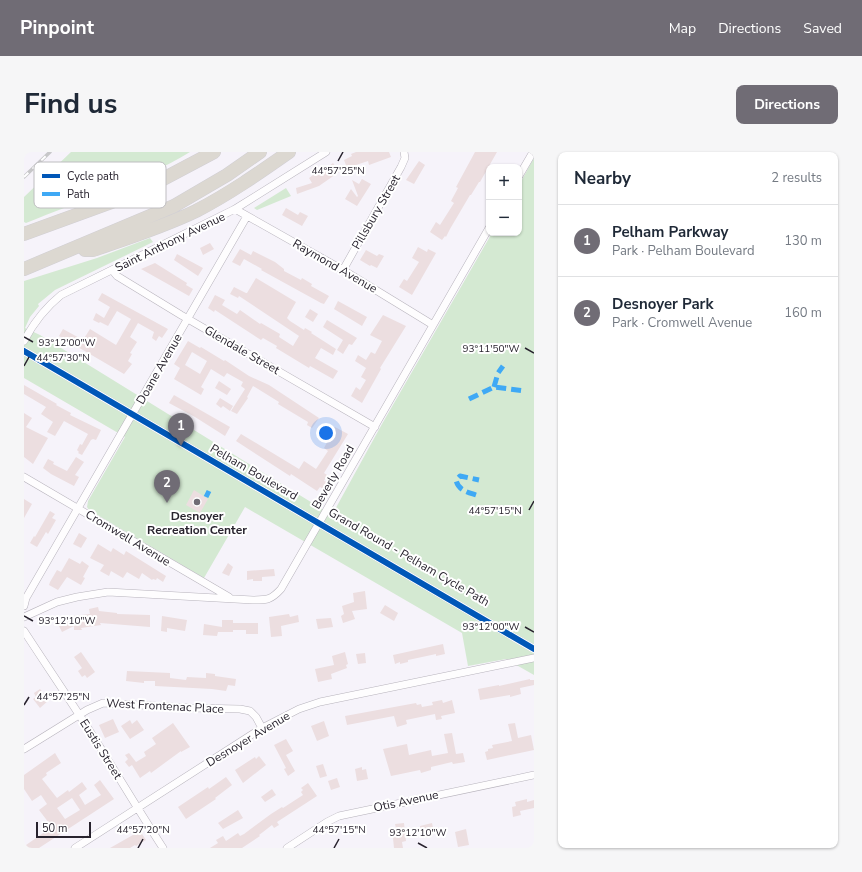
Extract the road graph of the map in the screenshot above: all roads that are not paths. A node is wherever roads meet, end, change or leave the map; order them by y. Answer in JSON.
{"nodes":[{"id":1,"x":202,"y":152,"type":"edge"},
{"id":2,"x":214,"y":152,"type":"edge"},
{"id":3,"x":260,"y":152,"type":"edge"},
{"id":4,"x":289,"y":152,"type":"edge"},
{"id":5,"x":326,"y":152,"type":"edge"},
{"id":6,"x":404,"y":152,"type":"edge"},
{"id":7,"x":533,"y":152,"type":"edge"},
{"id":8,"x":192,"y":164,"type":"junction"},
{"id":9,"x":522,"y":171,"type":"edge"},
{"id":10,"x":166,"y":178,"type":"edge"},
{"id":11,"x":95,"y":208,"type":"edge"},
{"id":12,"x":235,"y":209,"type":"junction"},
{"id":13,"x":247,"y":216,"type":"junction"},
{"id":14,"x":486,"y":233,"type":"edge"},
{"id":15,"x":24,"y":234,"type":"edge"},
{"id":16,"x":69,"y":250,"type":"junction"},
{"id":17,"x":24,"y":269,"type":"edge"},
{"id":18,"x":112,"y":270,"type":"junction"},
{"id":19,"x":343,"y":270,"type":"junction"},
{"id":20,"x":188,"y":319,"type":"junction"},
{"id":21,"x":434,"y":325,"type":"junction"},
{"id":22,"x":24,"y":341,"type":"edge"},
{"id":23,"x":24,"y":352,"type":"edge"},
{"id":24,"x":133,"y":414,"type":"junction"},
{"id":25,"x":375,"y":428,"type":"junction"},
{"id":26,"x":24,"y":477,"type":"edge"},
{"id":27,"x":78,"y":508,"type":"junction"},
{"id":28,"x":319,"y":524,"type":"junction"},
{"id":29,"x":231,"y":598,"type":"junction"},
{"id":30,"x":24,"y":606,"type":"edge"},
{"id":31,"x":24,"y":617,"type":"edge"},
{"id":32,"x":24,"y":631,"type":"edge"},
{"id":33,"x":534,"y":649,"type":"edge"},
{"id":34,"x":534,"y":658,"type":"edge"},
{"id":35,"x":79,"y":715,"type":"junction"},
{"id":36,"x":262,"y":728,"type":"junction"},
{"id":37,"x":24,"y":749,"type":"edge"},
{"id":38,"x":534,"y":775,"type":"edge"},
{"id":39,"x":136,"y":808,"type":"junction"},
{"id":40,"x":75,"y":848,"type":"edge"},
{"id":41,"x":163,"y":848,"type":"edge"},
{"id":42,"x":287,"y":848,"type":"edge"}],
"edges":[{"from":1,"to":8,"type":"highway"},
{"from":2,"to":8,"type":"highway"},
{"from":3,"to":16,"type":"highway"},
{"from":4,"to":16,"type":"highway"},
{"from":5,"to":12,"type":"street","name":"Saint Anthony Avenue"},
{"from":6,"to":19,"type":"street","name":"Pillsbury Street"},
{"from":7,"to":9,"type":"street"},
{"from":8,"to":10,"type":"highway"},
{"from":11,"to":15,"type":"highway"},
{"from":12,"to":13,"type":"street","name":"Raymond Avenue"},
{"from":12,"to":18,"type":"street","name":"Saint Anthony Avenue"},
{"from":13,"to":19,"type":"street","name":"Raymond Avenue"},
{"from":13,"to":20,"type":"street","name":"Doane Avenue"},
{"from":14,"to":21,"type":"street","name":"Beverly Road"},
{"from":16,"to":17,"type":"highway"},
{"from":18,"to":20,"type":"street","name":"Glendale Street"},
{"from":18,"to":22,"type":"street","name":"Saint Anthony Avenue"},
{"from":19,"to":21,"type":"street","name":"Raymond Avenue"},
{"from":20,"to":24,"type":"street","name":"Doane Avenue"},
{"from":20,"to":25,"type":"street","name":"Glendale Street"},
{"from":21,"to":25,"type":"street","name":"Beverly Road"},
{"from":23,"to":24,"type":"street","name":"Pelham Boulevard"},
{"from":24,"to":27,"type":"street","name":"Doane Avenue"},
{"from":24,"to":28,"type":"street","name":"Pelham Boulevard"},
{"from":25,"to":28,"type":"street","name":"Beverly Road"},
{"from":26,"to":27,"type":"street","name":"Cromwell Avenue"},
{"from":27,"to":29,"type":"street","name":"Cromwell Avenue"},
{"from":27,"to":30,"type":"street","name":"Doane Avenue"},
{"from":28,"to":29,"type":"street","name":"Beverly Road"},
{"from":28,"to":33,"type":"street","name":"Pelham Boulevard"},
{"from":29,"to":31,"type":"street","name":"Beverly Road"},
{"from":32,"to":35,"type":"street","name":"Eustis Street"},
{"from":34,"to":36,"type":"street","name":"Desnoyer Avenue"},
{"from":35,"to":36,"type":"street","name":"West Frontenac Place"},
{"from":35,"to":37,"type":"street","name":"West Frontenac Place"},
{"from":35,"to":39,"type":"street","name":"Eustis Street"},
{"from":36,"to":39,"type":"street","name":"Desnoyer Avenue"},
{"from":38,"to":42,"type":"street","name":"Otis Avenue"},
{"from":39,"to":40,"type":"street","name":"Desnoyer Avenue"},
{"from":39,"to":41,"type":"street","name":"Eustis Street"}]}
